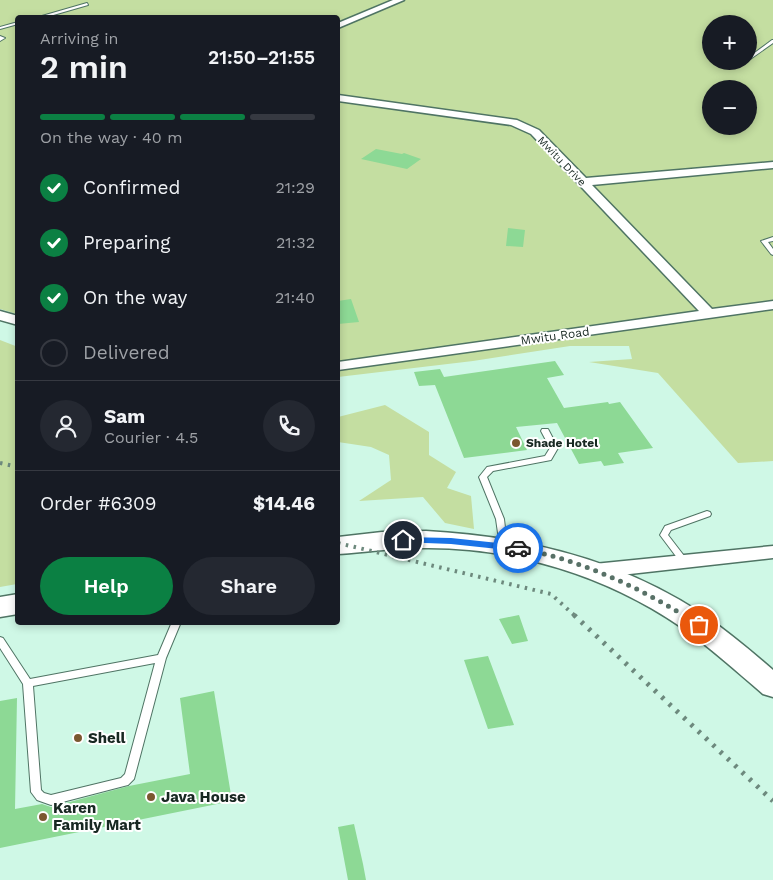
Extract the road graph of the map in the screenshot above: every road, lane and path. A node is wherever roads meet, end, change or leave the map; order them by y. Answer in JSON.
{"nodes":[{"id":1,"x":400,"y":0,"type":"edge"},
{"id":2,"x":87,"y":4,"type":"dead end"},
{"id":3,"x":47,"y":15,"type":"edge"},
{"id":4,"x":15,"y":24,"type":"edge"},
{"id":5,"x":340,"y":25,"type":"edge"},
{"id":6,"x":0,"y":28,"type":"edge"},
{"id":7,"x":773,"y":41,"type":"edge"},
{"id":8,"x":757,"y":53,"type":"edge"},
{"id":9,"x":340,"y":98,"type":"edge"},
{"id":10,"x":773,"y":165,"type":"edge"},
{"id":11,"x":582,"y":182,"type":"junction"},
{"id":12,"x":773,"y":239,"type":"edge"},
{"id":13,"x":773,"y":253,"type":"edge"},
{"id":14,"x":773,"y":305,"type":"edge"},
{"id":15,"x":708,"y":313,"type":"junction"},
{"id":16,"x":0,"y":315,"type":"edge"},
{"id":17,"x":15,"y":320,"type":"edge"},
{"id":18,"x":340,"y":366,"type":"edge"},
{"id":19,"x":544,"y":430,"type":"dead end"},
{"id":20,"x":708,"y":514,"type":"dead end"},
{"id":21,"x":503,"y":545,"type":"junction"},
{"id":22,"x":340,"y":546,"type":"edge"},
{"id":23,"x":773,"y":552,"type":"edge"},
{"id":24,"x":684,"y":561,"type":"junction"},
{"id":25,"x":594,"y":571,"type":"junction"},
{"id":26,"x":15,"y":604,"type":"edge"},
{"id":27,"x":0,"y":607,"type":"edge"},
{"id":28,"x":176,"y":625,"type":"edge"},
{"id":29,"x":0,"y":640,"type":"edge"},
{"id":30,"x":161,"y":658,"type":"junction"},
{"id":31,"x":28,"y":682,"type":"junction"},
{"id":32,"x":773,"y":686,"type":"edge"}],
"edges":[{"from":1,"to":5,"type":"street"},
{"from":2,"to":3,"type":"lane"},
{"from":4,"to":6,"type":"lane"},
{"from":7,"to":8,"type":"lane"},
{"from":9,"to":11,"type":"street","name":"Mwitu Drive"},
{"from":10,"to":11,"type":"street"},
{"from":11,"to":15,"type":"street","name":"Mwitu Drive"},
{"from":12,"to":13,"type":"lane"},
{"from":14,"to":15,"type":"street","name":"Mwitu Road"},
{"from":15,"to":18,"type":"street","name":"Mwitu Road"},
{"from":16,"to":17,"type":"street"},
{"from":19,"to":21,"type":"lane"},
{"from":20,"to":24,"type":"lane"},
{"from":21,"to":22,"type":"main road"},
{"from":21,"to":25,"type":"main road"},
{"from":23,"to":24,"type":"street"},
{"from":24,"to":25,"type":"street"},
{"from":25,"to":32,"type":"main road"},
{"from":26,"to":27,"type":"main road"},
{"from":28,"to":30,"type":"lane"},
{"from":29,"to":31,"type":"lane"},
{"from":30,"to":31,"type":"lane"},
{"from":30,"to":31,"type":"lane"}]}
